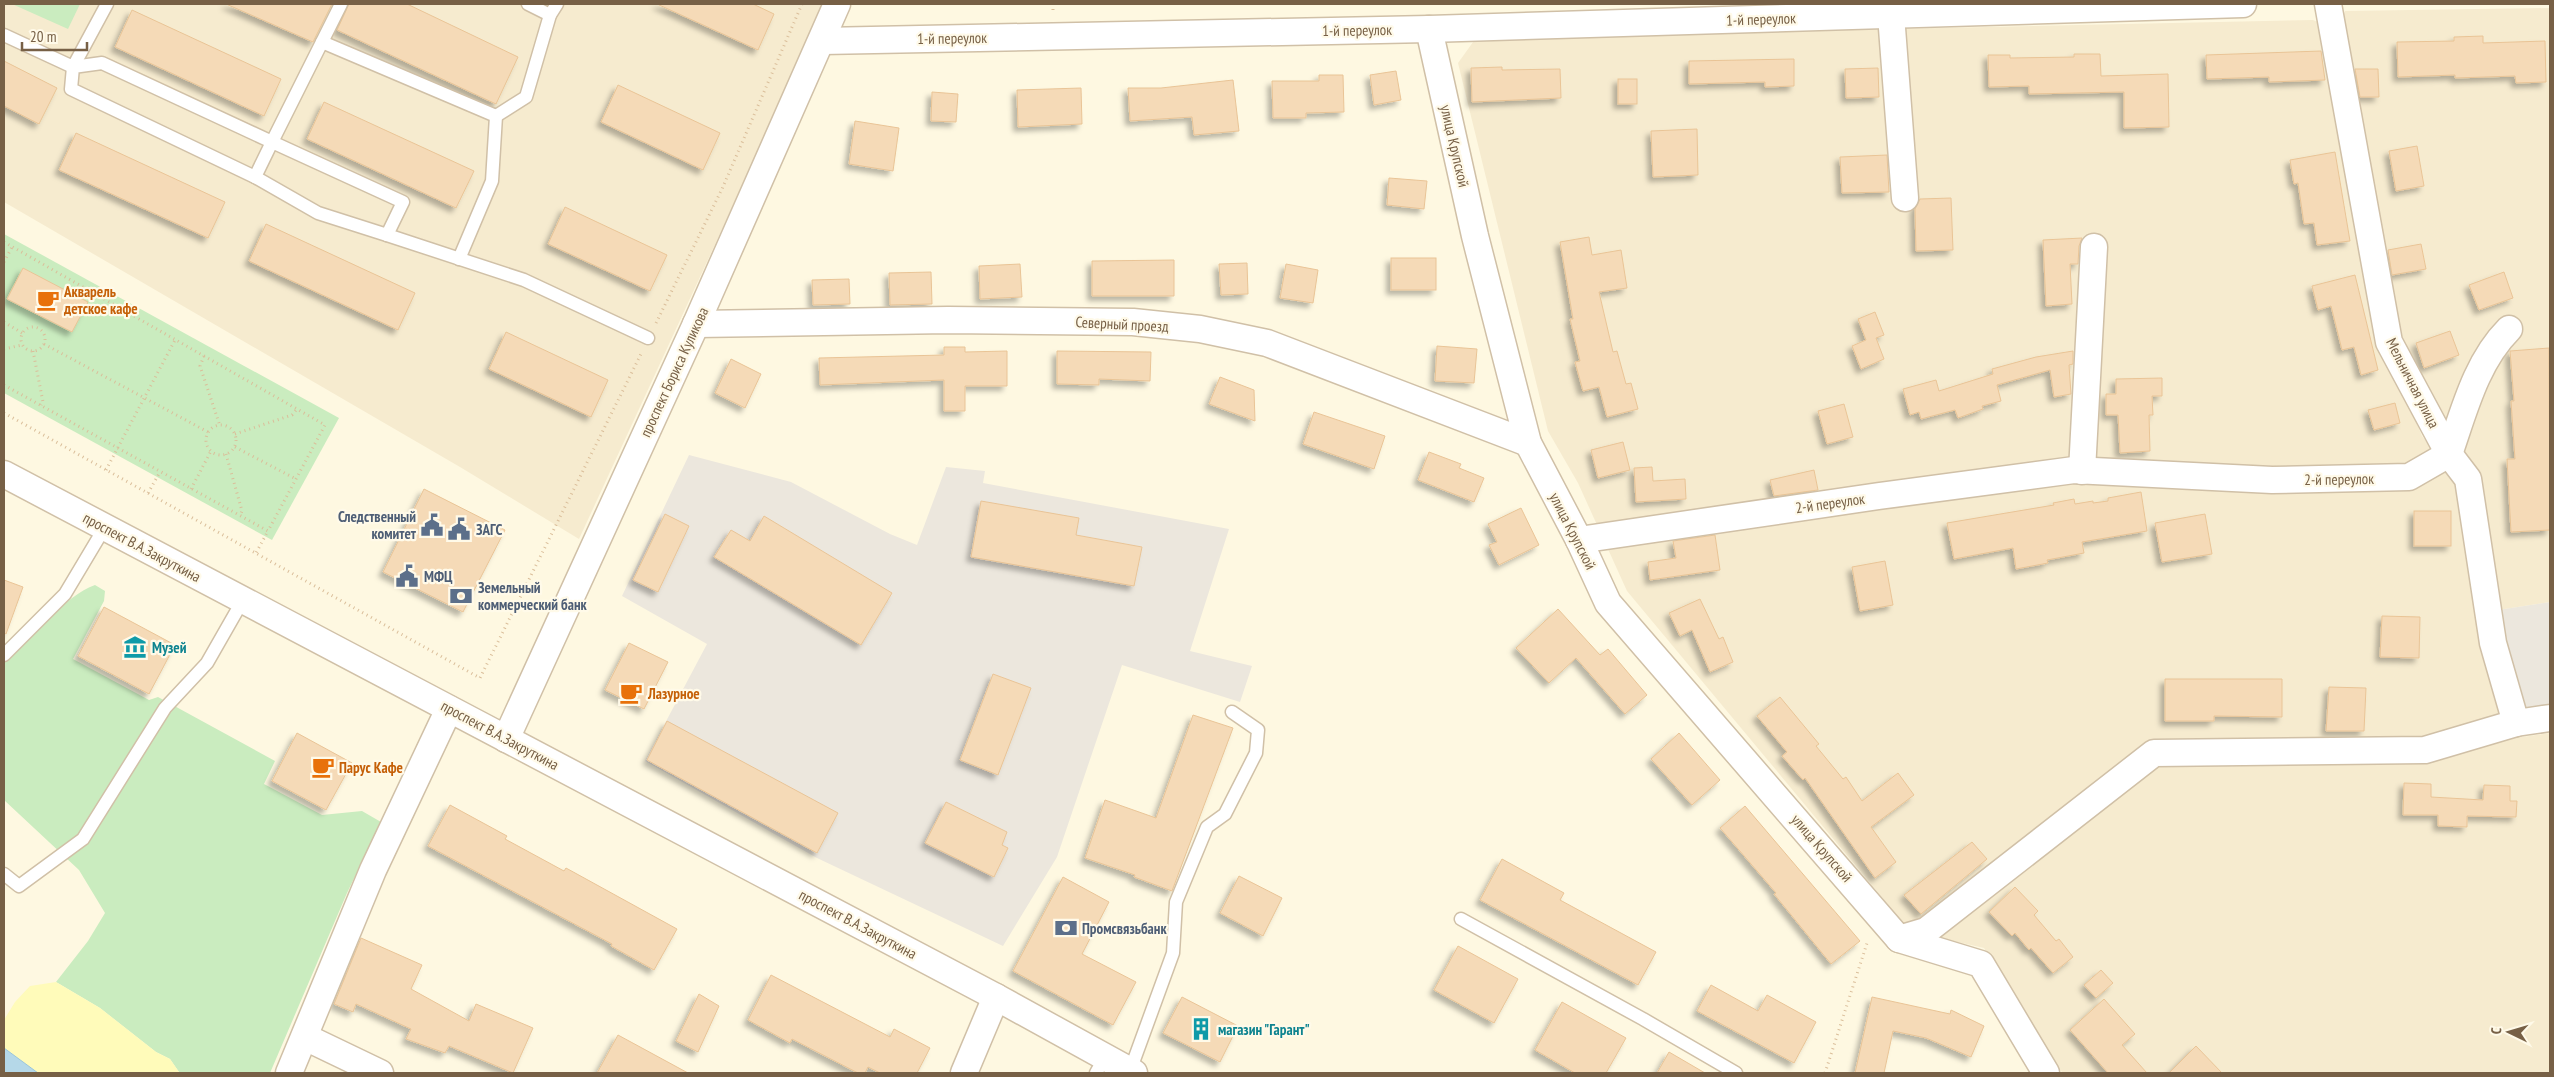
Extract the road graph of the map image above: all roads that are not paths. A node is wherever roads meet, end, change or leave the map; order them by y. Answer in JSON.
{"nodes":[{"id":1,"x":107,"y":4,"type":"edge"},
{"id":2,"x":341,"y":4,"type":"edge"},
{"id":3,"x":528,"y":4,"type":"edge"},
{"id":4,"x":557,"y":4,"type":"edge"},
{"id":5,"x":837,"y":4,"type":"edge"},
{"id":6,"x":2243,"y":4,"type":"edge"},
{"id":7,"x":2328,"y":4,"type":"edge"},
{"id":8,"x":550,"y":15,"type":"junction"},
{"id":9,"x":1891,"y":15,"type":"junction"},
{"id":10,"x":1428,"y":29,"type":"junction"},
{"id":11,"x":4,"y":35,"type":"edge"},
{"id":12,"x":822,"y":41,"type":"junction"},
{"id":13,"x":322,"y":42,"type":"junction"},
{"id":14,"x":73,"y":67,"type":"junction"},
{"id":15,"x":496,"y":116,"type":"junction"},
{"id":16,"x":272,"y":142,"type":"junction"},
{"id":17,"x":255,"y":177,"type":"junction"},
{"id":18,"x":1905,"y":198,"type":"dead end"},
{"id":19,"x":387,"y":235,"type":"junction"},
{"id":20,"x":2094,"y":247,"type":"dead end"},
{"id":21,"x":458,"y":259,"type":"junction"},
{"id":22,"x":696,"y":324,"type":"junction"},
{"id":23,"x":2509,"y":329,"type":"dead end"},
{"id":24,"x":648,"y":338,"type":"road end"},
{"id":25,"x":1528,"y":443,"type":"junction"},
{"id":26,"x":2450,"y":454,"type":"junction"},
{"id":27,"x":2082,"y":471,"type":"junction"},
{"id":28,"x":4,"y":474,"type":"edge"},
{"id":29,"x":104,"y":527,"type":"junction"},
{"id":30,"x":1579,"y":540,"type":"junction"},
{"id":31,"x":243,"y":600,"type":"junction"},
{"id":32,"x":4,"y":655,"type":"edge"},
{"id":33,"x":449,"y":708,"type":"junction"},
{"id":34,"x":1232,"y":712,"type":"dead end"},
{"id":35,"x":2550,"y":718,"type":"edge"},
{"id":36,"x":2516,"y":723,"type":"junction"},
{"id":37,"x":506,"y":739,"type":"junction"},
{"id":38,"x":4,"y":874,"type":"edge"},
{"id":39,"x":1461,"y":919,"type":"dead end"},
{"id":40,"x":1900,"y":939,"type":"junction"},
{"id":41,"x":996,"y":997,"type":"junction"},
{"id":42,"x":304,"y":1037,"type":"junction"},
{"id":43,"x":1100,"y":1065,"type":"edge"},
{"id":44,"x":376,"y":1072,"type":"edge"},
{"id":45,"x":1132,"y":1072,"type":"edge"},
{"id":46,"x":289,"y":1073,"type":"edge"},
{"id":47,"x":964,"y":1073,"type":"edge"},
{"id":48,"x":1736,"y":1073,"type":"edge"},
{"id":49,"x":2046,"y":1073,"type":"edge"}],
"edges":[{"from":1,"to":14,"type":"lane"},
{"from":2,"to":13,"type":"lane"},
{"from":3,"to":8,"type":"lane"},
{"from":4,"to":8,"type":"lane"},
{"from":5,"to":12,"type":"street","name":"проспект Бориса Куликова"},
{"from":6,"to":9,"type":"street","name":"1-й переулок"},
{"from":7,"to":26,"type":"street","name":"Мельничная улица"},
{"from":8,"to":15,"type":"lane"},
{"from":9,"to":10,"type":"street","name":"1-й переулок"},
{"from":9,"to":18,"type":"street"},
{"from":10,"to":12,"type":"street","name":"1-й переулок"},
{"from":10,"to":25,"type":"street","name":"улица Крупской"},
{"from":11,"to":14,"type":"lane"},
{"from":12,"to":22,"type":"street","name":"проспект Бориса Куликова"},
{"from":13,"to":15,"type":"lane"},
{"from":13,"to":16,"type":"lane"},
{"from":14,"to":16,"type":"lane"},
{"from":14,"to":17,"type":"lane"},
{"from":15,"to":21,"type":"lane"},
{"from":16,"to":17,"type":"lane"},
{"from":16,"to":19,"type":"lane"},
{"from":17,"to":19,"type":"lane"},
{"from":19,"to":21,"type":"lane"},
{"from":20,"to":27,"type":"street"},
{"from":21,"to":24,"type":"lane"},
{"from":22,"to":25,"type":"street","name":"Северный проезд"},
{"from":22,"to":37,"type":"street","name":"проспект Бориса Куликова"},
{"from":23,"to":26,"type":"street"},
{"from":25,"to":30,"type":"street","name":"улица Крупской"},
{"from":26,"to":27,"type":"street","name":"2-й переулок"},
{"from":26,"to":36,"type":"street","name":"Мельничная улица"},
{"from":27,"to":30,"type":"street","name":"2-й переулок"},
{"from":28,"to":29,"type":"street","name":"проспект В.А.Закруткина"},
{"from":29,"to":31,"type":"street","name":"проспект В.А.Закруткина"},
{"from":29,"to":32,"type":"lane"},
{"from":30,"to":40,"type":"street","name":"улица Крупской"},
{"from":31,"to":33,"type":"street","name":"проспект В.А.Закруткина"},
{"from":31,"to":38,"type":"lane"},
{"from":33,"to":37,"type":"street","name":"проспект В.А.Закруткина"},
{"from":33,"to":42,"type":"street"},
{"from":34,"to":45,"type":"lane"},
{"from":35,"to":36,"type":"street"},
{"from":36,"to":40,"type":"street"},
{"from":37,"to":41,"type":"street","name":"проспект В.А.Закруткина"},
{"from":39,"to":48,"type":"lane"},
{"from":40,"to":49,"type":"street"},
{"from":41,"to":43,"type":"street","name":"проспект В.А.Закруткина"},
{"from":41,"to":47,"type":"street"},
{"from":42,"to":44,"type":"street"},
{"from":42,"to":46,"type":"street"},
{"from":43,"to":45,"type":"street","name":"проспект В.А.Закруткина"}]}
